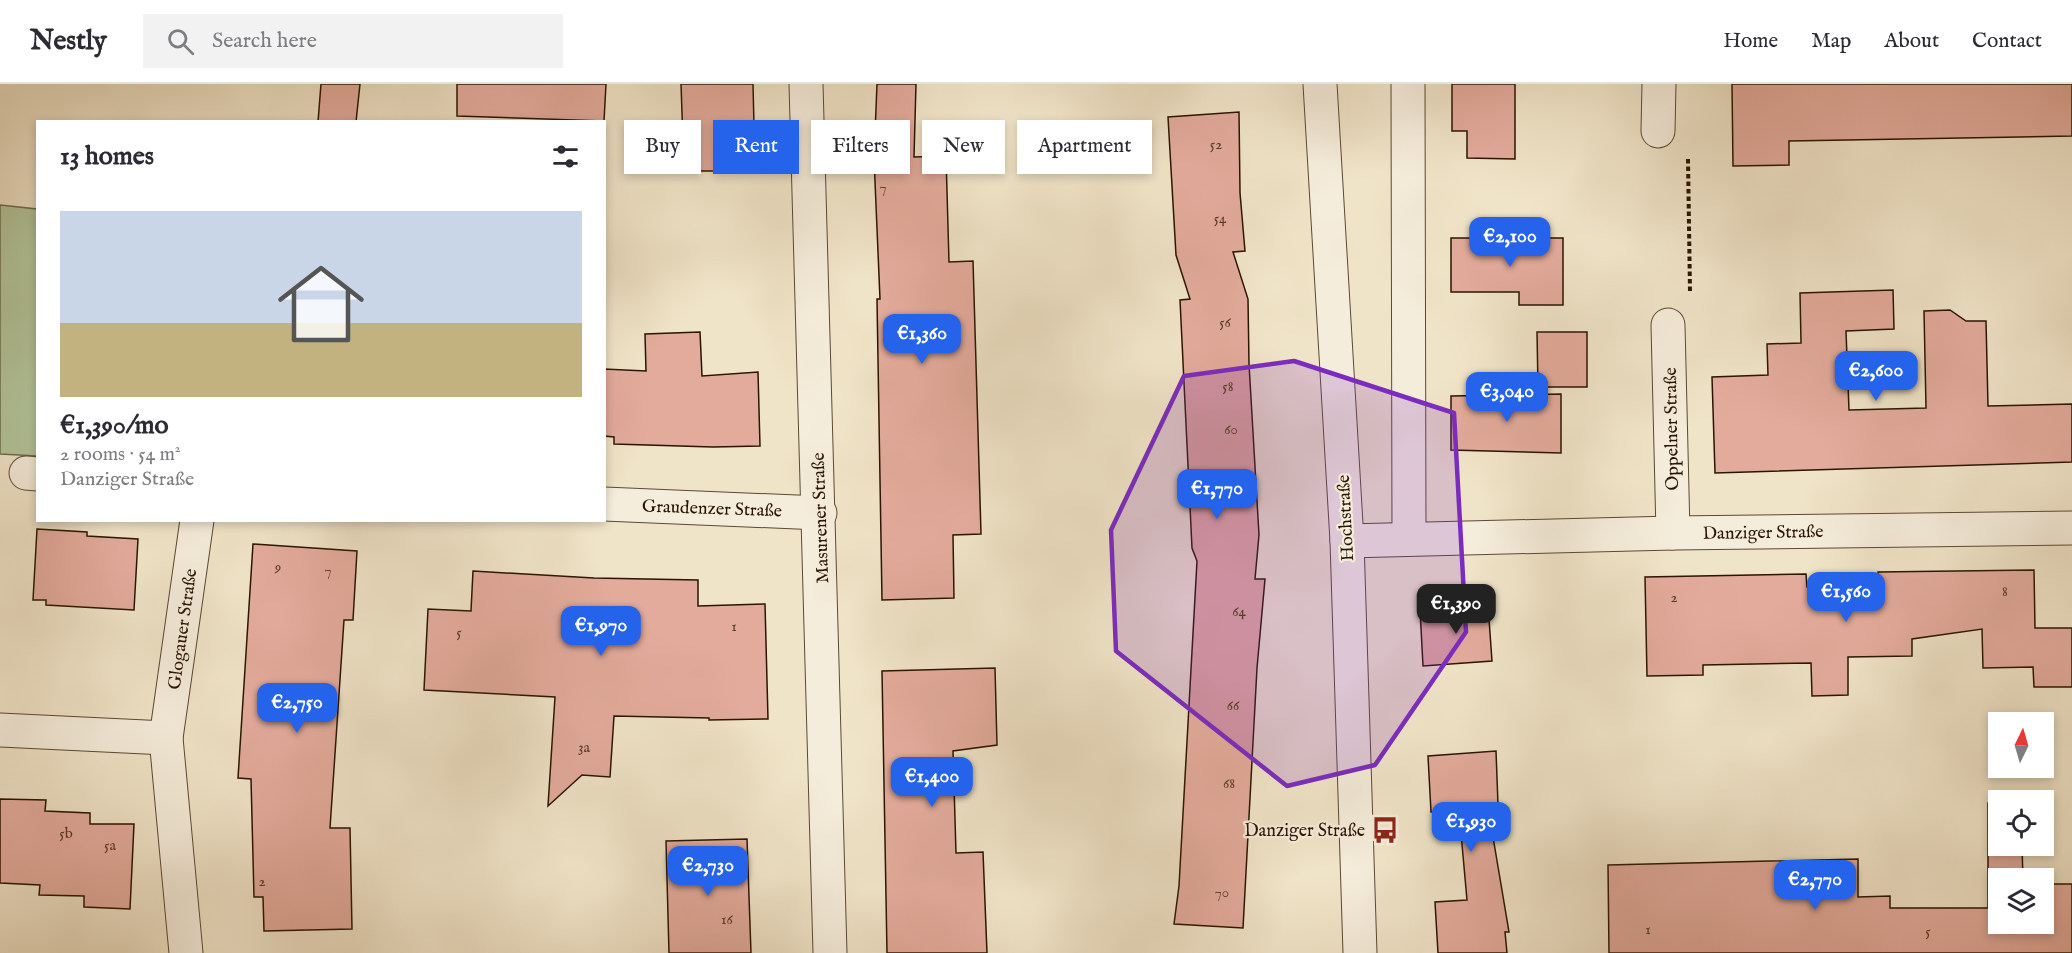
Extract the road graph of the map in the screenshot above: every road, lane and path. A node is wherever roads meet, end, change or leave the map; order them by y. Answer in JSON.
{"nodes":[{"id":1,"x":807,"y":84,"type":"edge"},
{"id":2,"x":1320,"y":84,"type":"edge"},
{"id":3,"x":1408,"y":84,"type":"edge"},
{"id":4,"x":1659,"y":84,"type":"edge"},
{"id":5,"x":1658,"y":131,"type":"dead end"},
{"id":6,"x":1668,"y":325,"type":"dead end"},
{"id":7,"x":606,"y":504,"type":"edge"},
{"id":8,"x":820,"y":513,"type":"junction"},
{"id":9,"x":197,"y":522,"type":"edge"},
{"id":10,"x":2072,"y":528,"type":"edge"},
{"id":11,"x":1673,"y":533,"type":"junction"},
{"id":12,"x":1409,"y":539,"type":"junction"},
{"id":13,"x":1347,"y":541,"type":"junction"},
{"id":14,"x":0,"y":730,"type":"edge"},
{"id":15,"x":166,"y":738,"type":"junction"},
{"id":16,"x":186,"y":953,"type":"edge"},
{"id":17,"x":830,"y":953,"type":"edge"},
{"id":18,"x":1360,"y":953,"type":"edge"}],
"edges":[{"from":1,"to":8,"type":"street","name":"Masurener Straße"},
{"from":2,"to":13,"type":"street","name":"Hochstraße"},
{"from":3,"to":12,"type":"street"},
{"from":4,"to":5,"type":"street"},
{"from":6,"to":11,"type":"street","name":"Oppelner Straße"},
{"from":7,"to":8,"type":"street","name":"Graudenzer Straße"},
{"from":8,"to":17,"type":"street","name":"Masurener Straße"},
{"from":9,"to":15,"type":"street","name":"Glogauer Straße"},
{"from":10,"to":11,"type":"street","name":"Danziger Straße"},
{"from":11,"to":12,"type":"street","name":"Danziger Straße"},
{"from":12,"to":13,"type":"street","name":"Danziger Straße"},
{"from":13,"to":18,"type":"street","name":"Hochstraße"},
{"from":14,"to":15,"type":"street"},
{"from":15,"to":16,"type":"street","name":"Glogauer Straße"}]}
